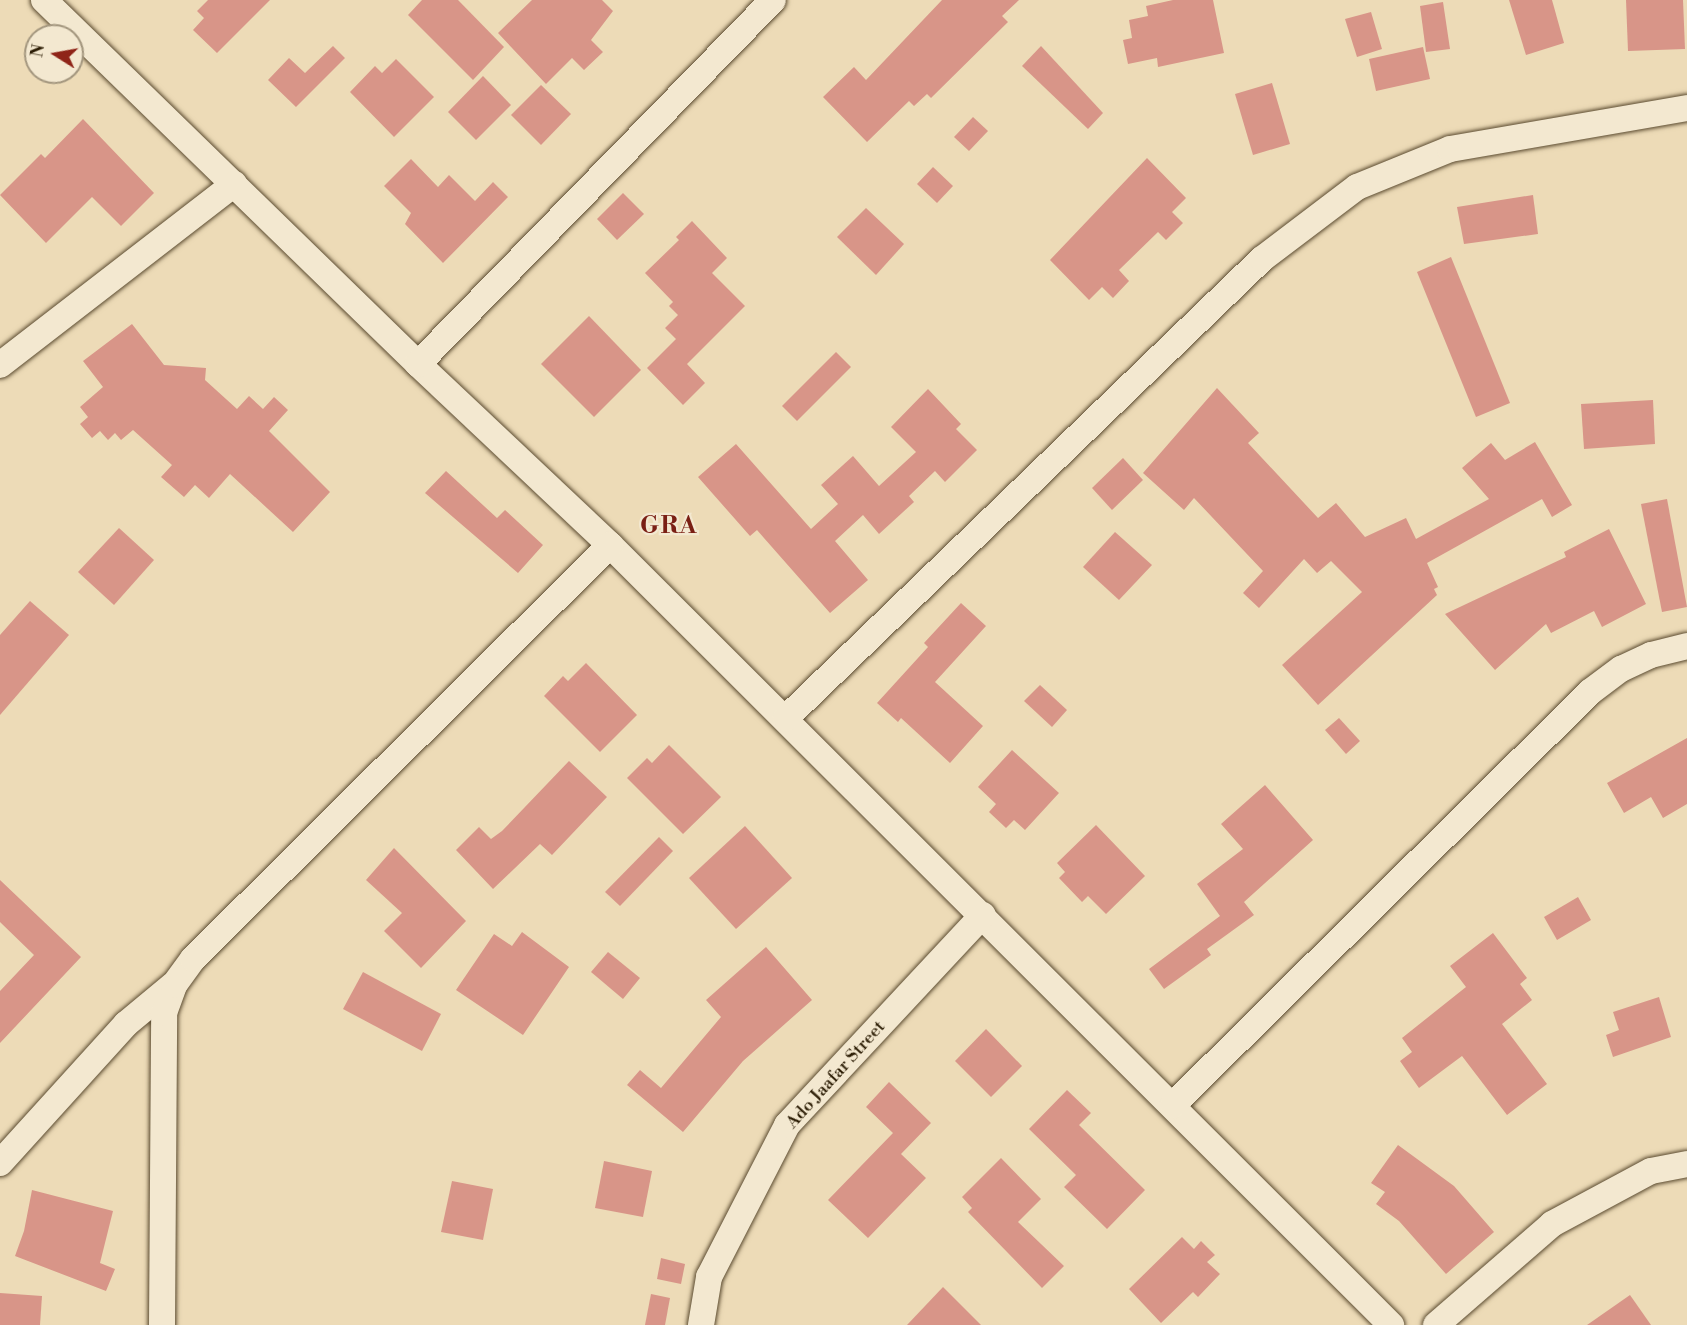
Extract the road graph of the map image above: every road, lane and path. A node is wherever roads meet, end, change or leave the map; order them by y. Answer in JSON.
{"nodes":[{"id":1,"x":44,"y":0,"type":"edge"},
{"id":2,"x":773,"y":0,"type":"edge"},
{"id":3,"x":1687,"y":108,"type":"edge"},
{"id":4,"x":234,"y":184,"type":"junction"},
{"id":5,"x":418,"y":364,"type":"junction"},
{"id":6,"x":0,"y":365,"type":"edge"},
{"id":7,"x":610,"y":545,"type":"junction"},
{"id":8,"x":1687,"y":646,"type":"edge"},
{"id":9,"x":786,"y":718,"type":"junction"},
{"id":10,"x":983,"y":915,"type":"junction"},
{"id":11,"x":174,"y":985,"type":"junction"},
{"id":12,"x":1173,"y":1105,"type":"junction"},
{"id":13,"x":0,"y":1163,"type":"edge"},
{"id":14,"x":1687,"y":1164,"type":"edge"},
{"id":15,"x":162,"y":1325,"type":"edge"},
{"id":16,"x":701,"y":1325,"type":"edge"},
{"id":17,"x":1391,"y":1325,"type":"edge"},
{"id":18,"x":1436,"y":1325,"type":"edge"}],
"edges":[{"from":1,"to":4,"type":"street"},
{"from":2,"to":5,"type":"street"},
{"from":3,"to":9,"type":"street"},
{"from":4,"to":5,"type":"street"},
{"from":4,"to":6,"type":"street"},
{"from":5,"to":7,"type":"street"},
{"from":7,"to":9,"type":"street"},
{"from":7,"to":11,"type":"street"},
{"from":8,"to":12,"type":"street"},
{"from":9,"to":10,"type":"street"},
{"from":10,"to":12,"type":"street"},
{"from":10,"to":16,"type":"street","name":"Ado Jaafar Street"},
{"from":11,"to":13,"type":"street"},
{"from":11,"to":15,"type":"street"},
{"from":12,"to":17,"type":"street"},
{"from":14,"to":18,"type":"street"}]}
